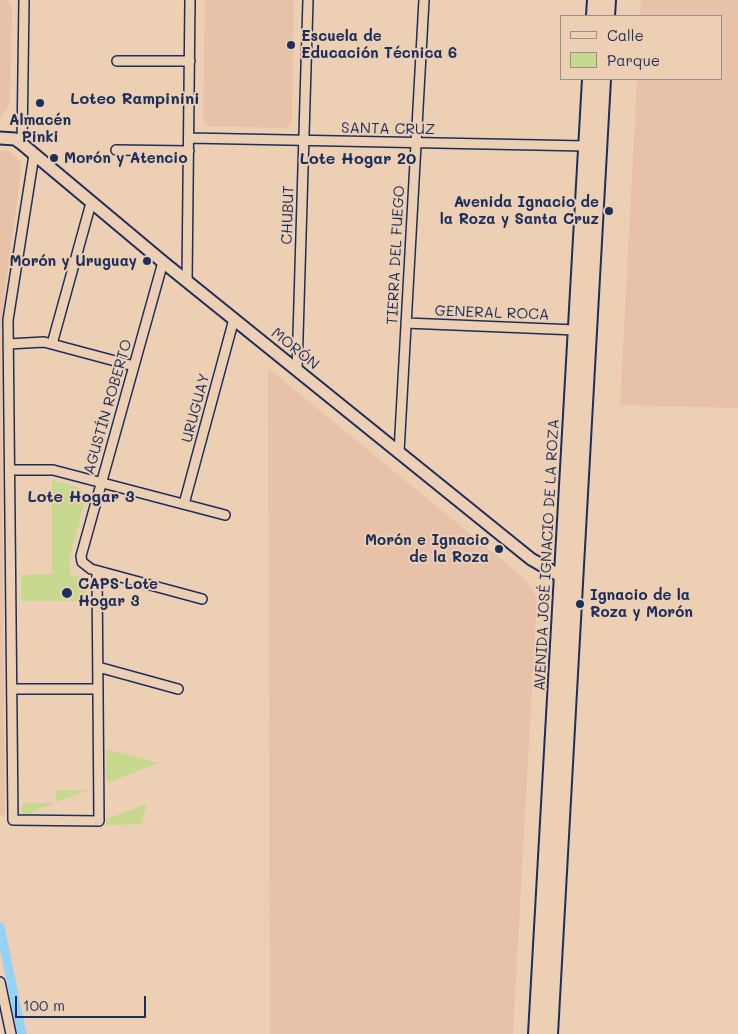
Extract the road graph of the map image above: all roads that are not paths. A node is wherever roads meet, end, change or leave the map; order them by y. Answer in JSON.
{"nodes":[{"id":1,"x":24,"y":0,"type":"edge"},
{"id":2,"x":190,"y":0,"type":"edge"},
{"id":3,"x":308,"y":0,"type":"edge"},
{"id":4,"x":424,"y":0,"type":"edge"},
{"id":5,"x":595,"y":0,"type":"edge"},
{"id":6,"x":608,"y":0,"type":"edge"},
{"id":7,"x":594,"y":15,"type":"edge"},
{"id":8,"x":607,"y":15,"type":"edge"},
{"id":9,"x":117,"y":61,"type":"dead end"},
{"id":10,"x":190,"y":61,"type":"junction"},
{"id":11,"x":590,"y":80,"type":"edge"},
{"id":12,"x":604,"y":80,"type":"edge"},
{"id":13,"x":0,"y":138,"type":"edge"},
{"id":14,"x":189,"y":138,"type":"junction"},
{"id":15,"x":304,"y":140,"type":"junction"},
{"id":16,"x":416,"y":143,"type":"junction"},
{"id":17,"x":22,"y":144,"type":"junction"},
{"id":18,"x":586,"y":146,"type":"junction"},
{"id":19,"x":116,"y":150,"type":"dead end"},
{"id":20,"x":189,"y":150,"type":"junction"},
{"id":21,"x":34,"y":154,"type":"junction"},
{"id":22,"x":91,"y":203,"type":"junction"},
{"id":23,"x":163,"y":262,"type":"junction"},
{"id":24,"x":187,"y":282,"type":"junction"},
{"id":25,"x":234,"y":319,"type":"junction"},
{"id":26,"x":406,"y":323,"type":"junction"},
{"id":27,"x":576,"y":330,"type":"junction"},
{"id":28,"x":8,"y":344,"type":"junction"},
{"id":29,"x":52,"y":344,"type":"junction"},
{"id":30,"x":134,"y":366,"type":"junction"},
{"id":31,"x":297,"y":370,"type":"junction"},
{"id":32,"x":399,"y":452,"type":"junction"},
{"id":33,"x":10,"y":470,"type":"junction"},
{"id":34,"x":101,"y":482,"type":"junction"},
{"id":35,"x":184,"y":504,"type":"junction"},
{"id":36,"x":225,"y":515,"type":"dead end"},
{"id":37,"x":97,"y":571,"type":"junction"},
{"id":38,"x":569,"y":577,"type":"junction"},
{"id":39,"x":202,"y":599,"type":"dead end"},
{"id":40,"x":98,"y":667,"type":"junction"},
{"id":41,"x":12,"y":689,"type":"junction"},
{"id":42,"x":98,"y":689,"type":"junction"},
{"id":43,"x":178,"y":689,"type":"dead end"},
{"id":44,"x":0,"y":982,"type":"edge"},
{"id":45,"x":10,"y":1034,"type":"edge"},
{"id":46,"x":536,"y":1034,"type":"edge"},
{"id":47,"x":550,"y":1034,"type":"edge"}],
"edges":[{"from":1,"to":17,"type":"street"},
{"from":2,"to":10,"type":"street"},
{"from":3,"to":15,"type":"street","name":"CHUBUT"},
{"from":4,"to":16,"type":"street","name":"TIERRA DEL FUEGO"},
{"from":5,"to":7,"type":"main road"},
{"from":6,"to":8,"type":"main road"},
{"from":9,"to":10,"type":"street"},
{"from":10,"to":14,"type":"street"},
{"from":11,"to":18,"type":"main road","name":"AVENIDA JOSÉ IGNACIO DE LA ROZA"},
{"from":12,"to":38,"type":"main road","name":"AVENIDA JOSÉ IGNACIO DE LA ROZA"},
{"from":13,"to":17,"type":"street","name":"MORÓN"},
{"from":14,"to":15,"type":"street","name":"SANTA CRUZ"},
{"from":14,"to":20,"type":"street"},
{"from":15,"to":16,"type":"street","name":"SANTA CRUZ"},
{"from":15,"to":31,"type":"street","name":"CHUBUT"},
{"from":16,"to":18,"type":"street","name":"SANTA CRUZ"},
{"from":16,"to":26,"type":"street","name":"TIERRA DEL FUEGO"},
{"from":17,"to":21,"type":"street","name":"MORÓN"},
{"from":18,"to":27,"type":"main road","name":"AVENIDA JOSÉ IGNACIO DE LA ROZA"},
{"from":19,"to":20,"type":"street"},
{"from":20,"to":24,"type":"street"},
{"from":21,"to":22,"type":"street","name":"MORÓN"},
{"from":21,"to":28,"type":"street"},
{"from":22,"to":23,"type":"street","name":"MORÓN"},
{"from":22,"to":29,"type":"street"},
{"from":23,"to":24,"type":"street","name":"MORÓN"},
{"from":23,"to":30,"type":"street","name":"AGUSTÍN ROBERTO"},
{"from":24,"to":25,"type":"street","name":"MORÓN"},
{"from":25,"to":31,"type":"street","name":"MORÓN"},
{"from":25,"to":35,"type":"street","name":"URUGUAY"},
{"from":26,"to":27,"type":"street","name":"GENERAL ROCA"},
{"from":26,"to":32,"type":"street","name":"TIERRA DEL FUEGO"},
{"from":27,"to":38,"type":"main road","name":"AVENIDA JOSÉ IGNACIO DE LA ROZA"},
{"from":28,"to":29,"type":"street"},
{"from":28,"to":33,"type":"street"},
{"from":29,"to":30,"type":"street"},
{"from":30,"to":34,"type":"street","name":"AGUSTÍN ROBERTO"},
{"from":31,"to":32,"type":"street","name":"MORÓN"},
{"from":32,"to":38,"type":"street","name":"MORÓN"},
{"from":33,"to":34,"type":"street"},
{"from":33,"to":41,"type":"street"},
{"from":34,"to":35,"type":"street"},
{"from":34,"to":37,"type":"street","name":"AGUSTÍN ROBERTO"},
{"from":35,"to":36,"type":"street"},
{"from":37,"to":39,"type":"street"},
{"from":37,"to":40,"type":"street"},
{"from":38,"to":46,"type":"main road","name":"AVENIDA JOSÉ IGNACIO DE LA ROZA"},
{"from":38,"to":47,"type":"main road","name":"AVENIDA JOSÉ IGNACIO DE LA ROZA"},
{"from":40,"to":42,"type":"street"},
{"from":40,"to":43,"type":"street"},
{"from":41,"to":42,"type":"street"},
{"from":41,"to":42,"type":"street"},
{"from":44,"to":45,"type":"street"}]}
